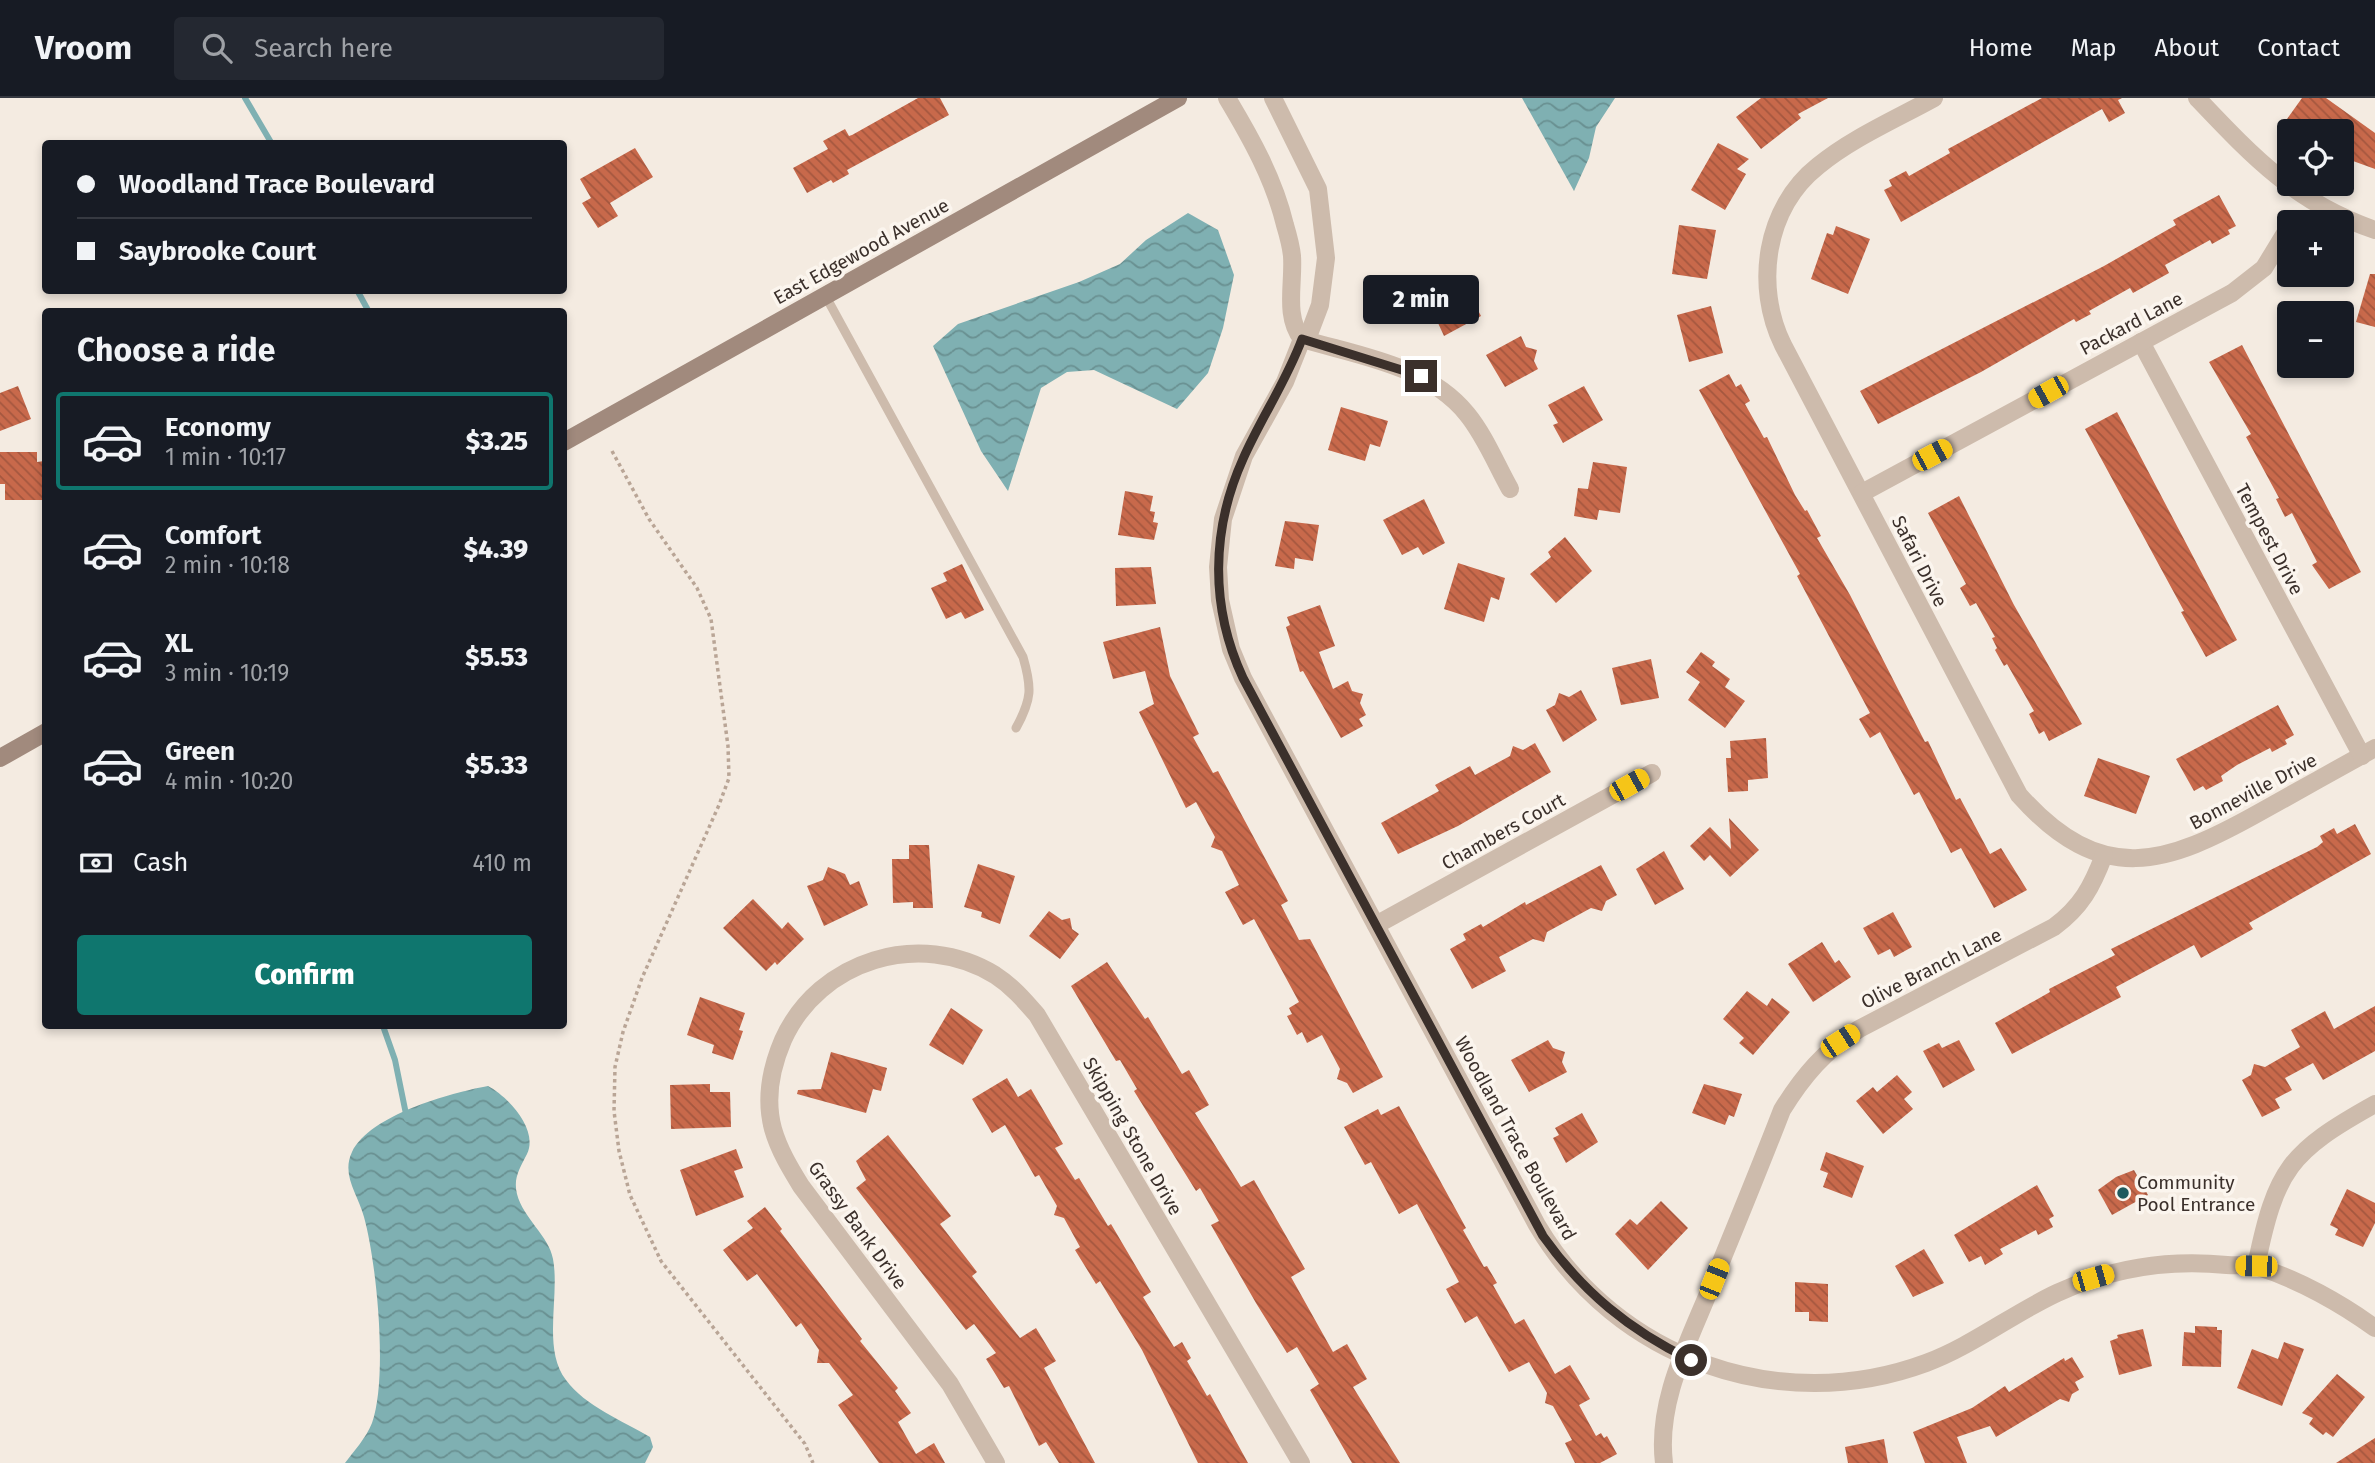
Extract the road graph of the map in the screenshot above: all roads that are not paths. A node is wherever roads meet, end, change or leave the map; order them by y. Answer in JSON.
{"nodes":[{"id":1,"x":1178,"y":98,"type":"edge"},
{"id":2,"x":1227,"y":98,"type":"edge"},
{"id":3,"x":1273,"y":98,"type":"edge"},
{"id":4,"x":1934,"y":98,"type":"edge"},
{"id":5,"x":2197,"y":98,"type":"edge"},
{"id":6,"x":2302,"y":197,"type":"junction"},
{"id":7,"x":2296,"y":210,"type":"edge"},
{"id":8,"x":2375,"y":230,"type":"edge"},
{"id":9,"x":2277,"y":251,"type":"edge"},
{"id":10,"x":825,"y":295,"type":"junction"},
{"id":11,"x":1302,"y":339,"type":"junction"},
{"id":12,"x":2141,"y":342,"type":"junction"},
{"id":13,"x":567,"y":440,"type":"edge"},
{"id":14,"x":1510,"y":489,"type":"dead end"},
{"id":15,"x":1862,"y":493,"type":"junction"},
{"id":16,"x":1016,"y":728,"type":"dead end"},
{"id":17,"x":42,"y":734,"type":"edge"},
{"id":18,"x":2368,"y":752,"type":"edge"},
{"id":19,"x":0,"y":758,"type":"edge"},
{"id":20,"x":1651,"y":772,"type":"dead end"},
{"id":21,"x":2104,"y":855,"type":"junction"},
{"id":22,"x":1376,"y":925,"type":"junction"},
{"id":23,"x":846,"y":970,"type":"joint"},
{"id":24,"x":2375,"y":1104,"type":"edge"},
{"id":25,"x":2256,"y":1266,"type":"junction"},
{"id":26,"x":2375,"y":1328,"type":"edge"},
{"id":27,"x":1682,"y":1356,"type":"junction"},
{"id":28,"x":996,"y":1463,"type":"edge"},
{"id":29,"x":1301,"y":1463,"type":"edge"},
{"id":30,"x":1664,"y":1463,"type":"edge"}],
"edges":[{"from":1,"to":10,"type":"main road","name":"East Edgewood Avenue"},
{"from":2,"to":11,"type":"street"},
{"from":3,"to":11,"type":"street","name":"Woodland Trace Boulevard"},
{"from":4,"to":15,"type":"street","name":"Safari Drive"},
{"from":5,"to":6,"type":"street"},
{"from":6,"to":7,"type":"street"},
{"from":6,"to":8,"type":"street"},
{"from":9,"to":12,"type":"street","name":"Packard Lane"},
{"from":10,"to":13,"type":"main road","name":"East Edgewood Avenue"},
{"from":10,"to":16,"type":"lane"},
{"from":11,"to":14,"type":"street"},
{"from":11,"to":22,"type":"street","name":"Woodland Trace Boulevard"},
{"from":12,"to":15,"type":"street","name":"Packard Lane"},
{"from":12,"to":18,"type":"street","name":"Tempest Drive"},
{"from":15,"to":21,"type":"street","name":"Safari Drive"},
{"from":17,"to":19,"type":"main road"},
{"from":18,"to":21,"type":"street","name":"Bonneville Drive"},
{"from":20,"to":22,"type":"street","name":"Chambers Court"},
{"from":21,"to":27,"type":"street","name":"Olive Branch Lane"},
{"from":22,"to":27,"type":"street","name":"Woodland Trace Boulevard"},
{"from":23,"to":28,"type":"street","name":"Grassy Bank Drive"},
{"from":23,"to":29,"type":"street","name":"Skipping Stone Drive"},
{"from":24,"to":25,"type":"street"},
{"from":25,"to":26,"type":"street","name":"Woodland Trace Boulevard"},
{"from":25,"to":27,"type":"street","name":"Woodland Trace Boulevard"},
{"from":27,"to":30,"type":"street","name":"Olive Branch Lane"}]}
